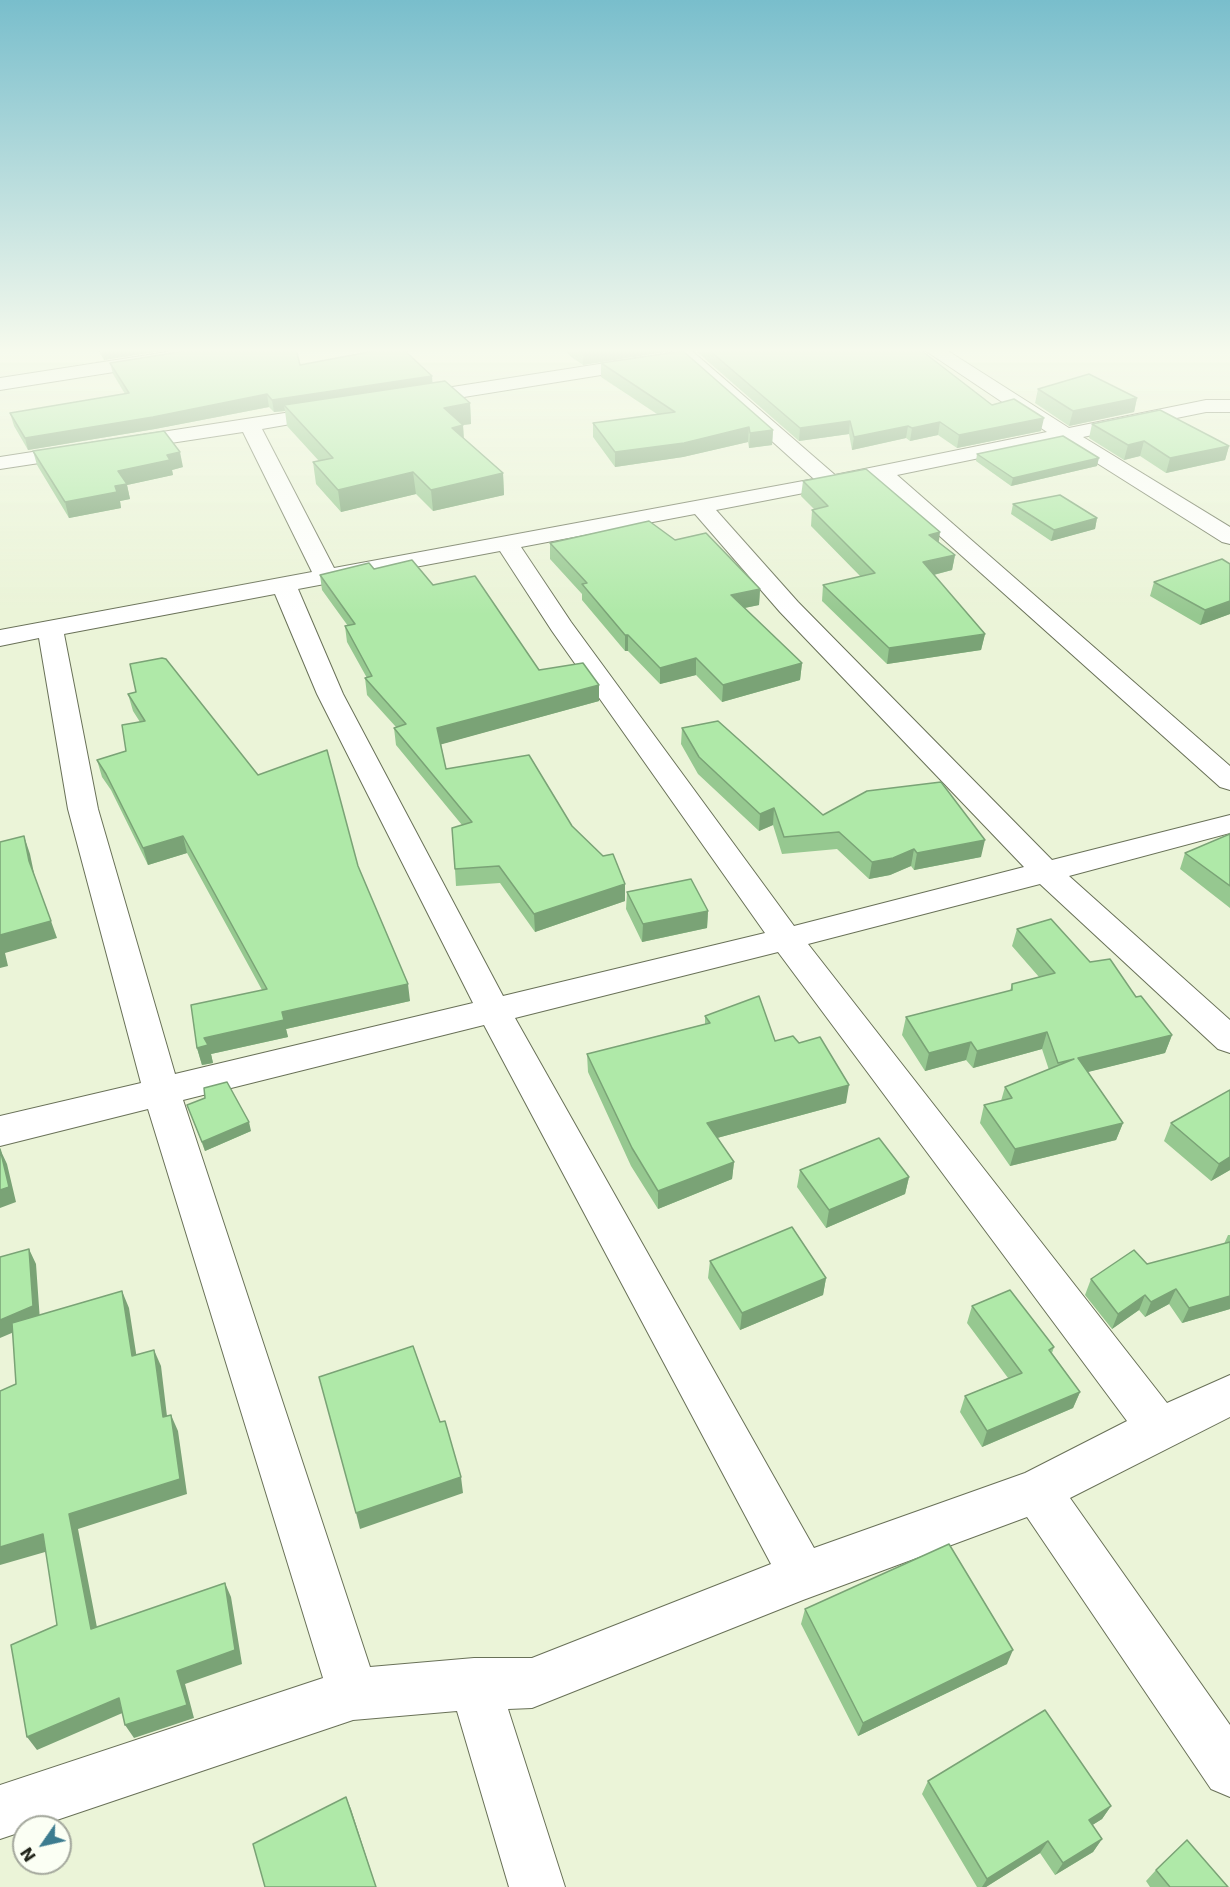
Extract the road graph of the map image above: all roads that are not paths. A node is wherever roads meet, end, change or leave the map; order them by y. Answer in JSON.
{"nodes":[{"id":1,"x":153,"y":439,"type":"edge"},
{"id":2,"x":257,"y":439,"type":"edge"},
{"id":3,"x":782,"y":439,"type":"edge"},
{"id":4,"x":1045,"y":439,"type":"edge"},
{"id":5,"x":1073,"y":439,"type":"edge"},
{"id":6,"x":0,"y":463,"type":"edge"},
{"id":7,"x":881,"y":471,"type":"junction"},
{"id":8,"x":831,"y":482,"type":"junction"},
{"id":9,"x":701,"y":507,"type":"junction"},
{"id":10,"x":1230,"y":537,"type":"edge"},
{"id":11,"x":507,"y":544,"type":"junction"},
{"id":12,"x":326,"y":576,"type":"junction"},
{"id":13,"x":283,"y":584,"type":"junction"},
{"id":14,"x":50,"y":629,"type":"junction"},
{"id":15,"x":0,"y":638,"type":"edge"},
{"id":16,"x":1230,"y":781,"type":"edge"},
{"id":17,"x":1230,"y":824,"type":"edge"},
{"id":18,"x":1047,"y":873,"type":"junction"},
{"id":19,"x":786,"y":939,"type":"junction"},
{"id":20,"x":494,"y":1011,"type":"junction"},
{"id":21,"x":1230,"y":1040,"type":"edge"},
{"id":22,"x":161,"y":1090,"type":"junction"},
{"id":23,"x":0,"y":1131,"type":"edge"},
{"id":24,"x":1230,"y":1395,"type":"edge"},
{"id":25,"x":1159,"y":1428,"type":"junction"},
{"id":26,"x":1038,"y":1491,"type":"junction"},
{"id":27,"x":803,"y":1576,"type":"junction"},
{"id":28,"x":474,"y":1684,"type":"junction"},
{"id":29,"x":353,"y":1694,"type":"junction"},
{"id":30,"x":1230,"y":1770,"type":"edge"},
{"id":31,"x":0,"y":1812,"type":"edge"},
{"id":32,"x":537,"y":1887,"type":"edge"}],
"edges":[{"from":1,"to":6,"type":"street"},
{"from":2,"to":12,"type":"street"},
{"from":3,"to":8,"type":"street"},
{"from":4,"to":7,"type":"street"},
{"from":5,"to":10,"type":"street"},
{"from":7,"to":8,"type":"street"},
{"from":7,"to":16,"type":"street"},
{"from":8,"to":9,"type":"street"},
{"from":9,"to":11,"type":"street"},
{"from":9,"to":18,"type":"street"},
{"from":11,"to":12,"type":"street"},
{"from":11,"to":19,"type":"street"},
{"from":12,"to":13,"type":"street"},
{"from":13,"to":14,"type":"street"},
{"from":13,"to":20,"type":"street"},
{"from":14,"to":15,"type":"street"},
{"from":14,"to":22,"type":"street"},
{"from":17,"to":18,"type":"street"},
{"from":18,"to":19,"type":"street"},
{"from":18,"to":21,"type":"street"},
{"from":19,"to":20,"type":"street"},
{"from":19,"to":25,"type":"street"},
{"from":20,"to":22,"type":"street"},
{"from":20,"to":27,"type":"street"},
{"from":22,"to":23,"type":"street"},
{"from":22,"to":29,"type":"street"},
{"from":24,"to":25,"type":"street"},
{"from":25,"to":26,"type":"street"},
{"from":26,"to":27,"type":"street"},
{"from":26,"to":30,"type":"street"},
{"from":27,"to":28,"type":"street"},
{"from":28,"to":29,"type":"street"},
{"from":28,"to":32,"type":"street"},
{"from":29,"to":31,"type":"street"}]}
